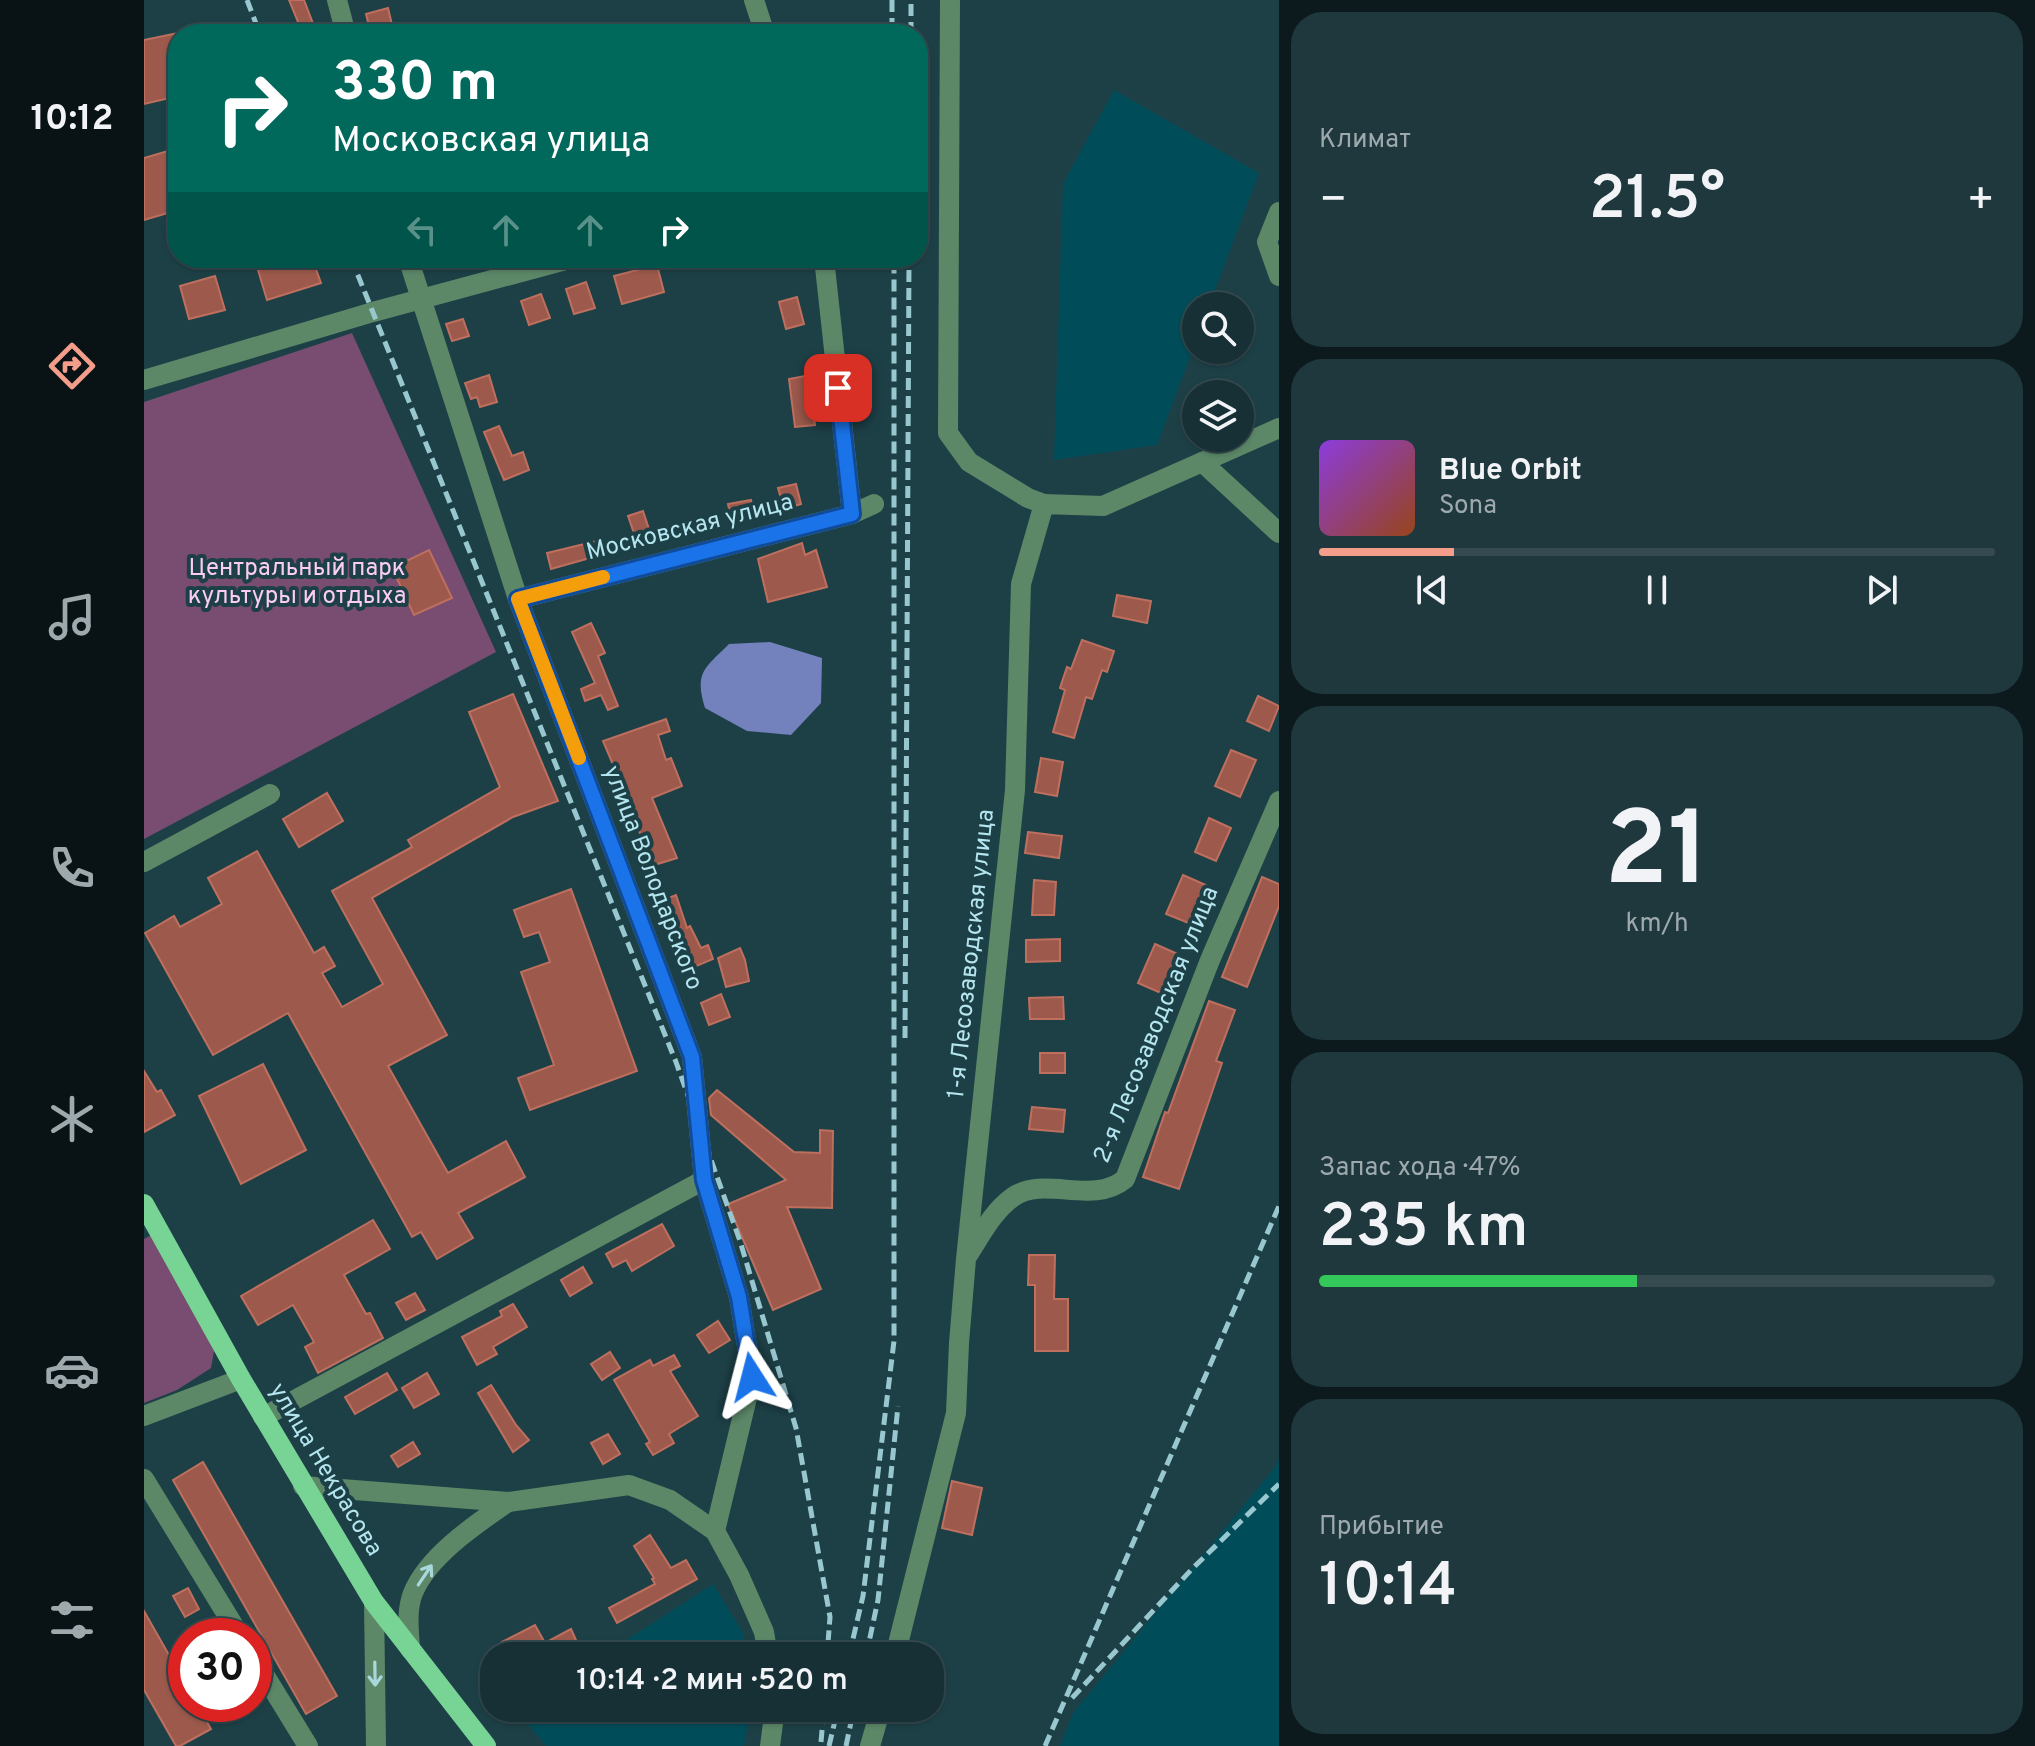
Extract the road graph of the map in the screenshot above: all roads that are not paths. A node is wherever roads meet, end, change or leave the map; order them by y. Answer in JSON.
{"nodes":[{"id":1,"x":337,"y":0,"type":"edge"},
{"id":2,"x":754,"y":0,"type":"edge"},
{"id":3,"x":950,"y":0,"type":"edge"},
{"id":4,"x":343,"y":24,"type":"edge"},
{"id":5,"x":762,"y":24,"type":"edge"},
{"id":6,"x":1279,"y":212,"type":"edge"},
{"id":7,"x":411,"y":268,"type":"edge"},
{"id":8,"x":537,"y":268,"type":"edge"},
{"id":9,"x":825,"y":268,"type":"edge"},
{"id":10,"x":1279,"y":276,"type":"edge"},
{"id":11,"x":420,"y":300,"type":"junction"},
{"id":12,"x":144,"y":380,"type":"edge"},
{"id":13,"x":1279,"y":428,"type":"edge"},
{"id":14,"x":1202,"y":462,"type":"junction"},
{"id":15,"x":874,"y":504,"type":"dead end"},
{"id":16,"x":1044,"y":504,"type":"junction"},
{"id":17,"x":852,"y":514,"type":"junction"},
{"id":18,"x":1279,"y":533,"type":"edge"},
{"id":19,"x":518,"y":599,"type":"junction"},
{"id":20,"x":270,"y":794,"type":"dead end"},
{"id":21,"x":1279,"y":801,"type":"edge"},
{"id":22,"x":144,"y":862,"type":"edge"},
{"id":23,"x":704,"y":1180,"type":"junction"},
{"id":24,"x":147,"y":1217,"type":"edge"},
{"id":25,"x":966,"y":1259,"type":"junction"},
{"id":26,"x":241,"y":1379,"type":"junction"},
{"id":27,"x":144,"y":1416,"type":"edge"},
{"id":28,"x":263,"y":1417,"type":"junction"},
{"id":29,"x":144,"y":1479,"type":"edge"},
{"id":30,"x":303,"y":1486,"type":"junction"},
{"id":31,"x":508,"y":1502,"type":"junction"},
{"id":32,"x":715,"y":1531,"type":"junction"},
{"id":33,"x":374,"y":1602,"type":"junction"},
{"id":34,"x":229,"y":1618,"type":"edge"},
{"id":35,"x":766,"y":1642,"type":"edge"},
{"id":36,"x":899,"y":1642,"type":"edge"},
{"id":37,"x":410,"y":1649,"type":"junction"},
{"id":38,"x":272,"y":1687,"type":"edge"},
{"id":39,"x":773,"y":1722,"type":"edge"},
{"id":40,"x":877,"y":1722,"type":"edge"},
{"id":41,"x":308,"y":1746,"type":"edge"},
{"id":42,"x":376,"y":1746,"type":"edge"},
{"id":43,"x":486,"y":1746,"type":"edge"},
{"id":44,"x":770,"y":1746,"type":"edge"},
{"id":45,"x":870,"y":1746,"type":"edge"}],
"edges":[{"from":1,"to":4,"type":"street"},
{"from":2,"to":5,"type":"street"},
{"from":3,"to":16,"type":"street"},
{"from":6,"to":10,"type":"street"},
{"from":7,"to":11,"type":"street","name":"улица Володарского"},
{"from":8,"to":11,"type":"street"},
{"from":9,"to":17,"type":"street"},
{"from":11,"to":12,"type":"street"},
{"from":11,"to":19,"type":"street","name":"улица Володарского"},
{"from":13,"to":14,"type":"street"},
{"from":14,"to":16,"type":"street"},
{"from":14,"to":18,"type":"street"},
{"from":15,"to":17,"type":"street","name":"Московская улица"},
{"from":16,"to":25,"type":"street","name":"1-я Лесозаводская улица"},
{"from":17,"to":19,"type":"street","name":"Московская улица"},
{"from":19,"to":23,"type":"street","name":"улица Володарского"},
{"from":20,"to":22,"type":"street"},
{"from":21,"to":25,"type":"street","name":"2-я Лесозаводская улица"},
{"from":23,"to":28,"type":"street"},
{"from":23,"to":32,"type":"street","name":"улица Володарского"},
{"from":24,"to":26,"type":"main road","name":"улица Некрасова"},
{"from":25,"to":36,"type":"street","name":"1-я Лесозаводская улица"},
{"from":26,"to":27,"type":"street"},
{"from":26,"to":28,"type":"main road","name":"улица Некрасова"},
{"from":28,"to":30,"type":"main road","name":"улица Некрасова"},
{"from":29,"to":34,"type":"street"},
{"from":30,"to":31,"type":"street"},
{"from":30,"to":33,"type":"main road","name":"улица Некрасова"},
{"from":31,"to":32,"type":"street"},
{"from":37,"to":31,"type":"street","one_way":true},
{"from":32,"to":35,"type":"street"},
{"from":33,"to":37,"type":"main road","name":"улица Некрасова"},
{"from":33,"to":42,"type":"street","one_way":true},
{"from":37,"to":43,"type":"main road","name":"улица Некрасова"},
{"from":38,"to":41,"type":"street"},
{"from":39,"to":44,"type":"street"},
{"from":40,"to":45,"type":"street"}]}
